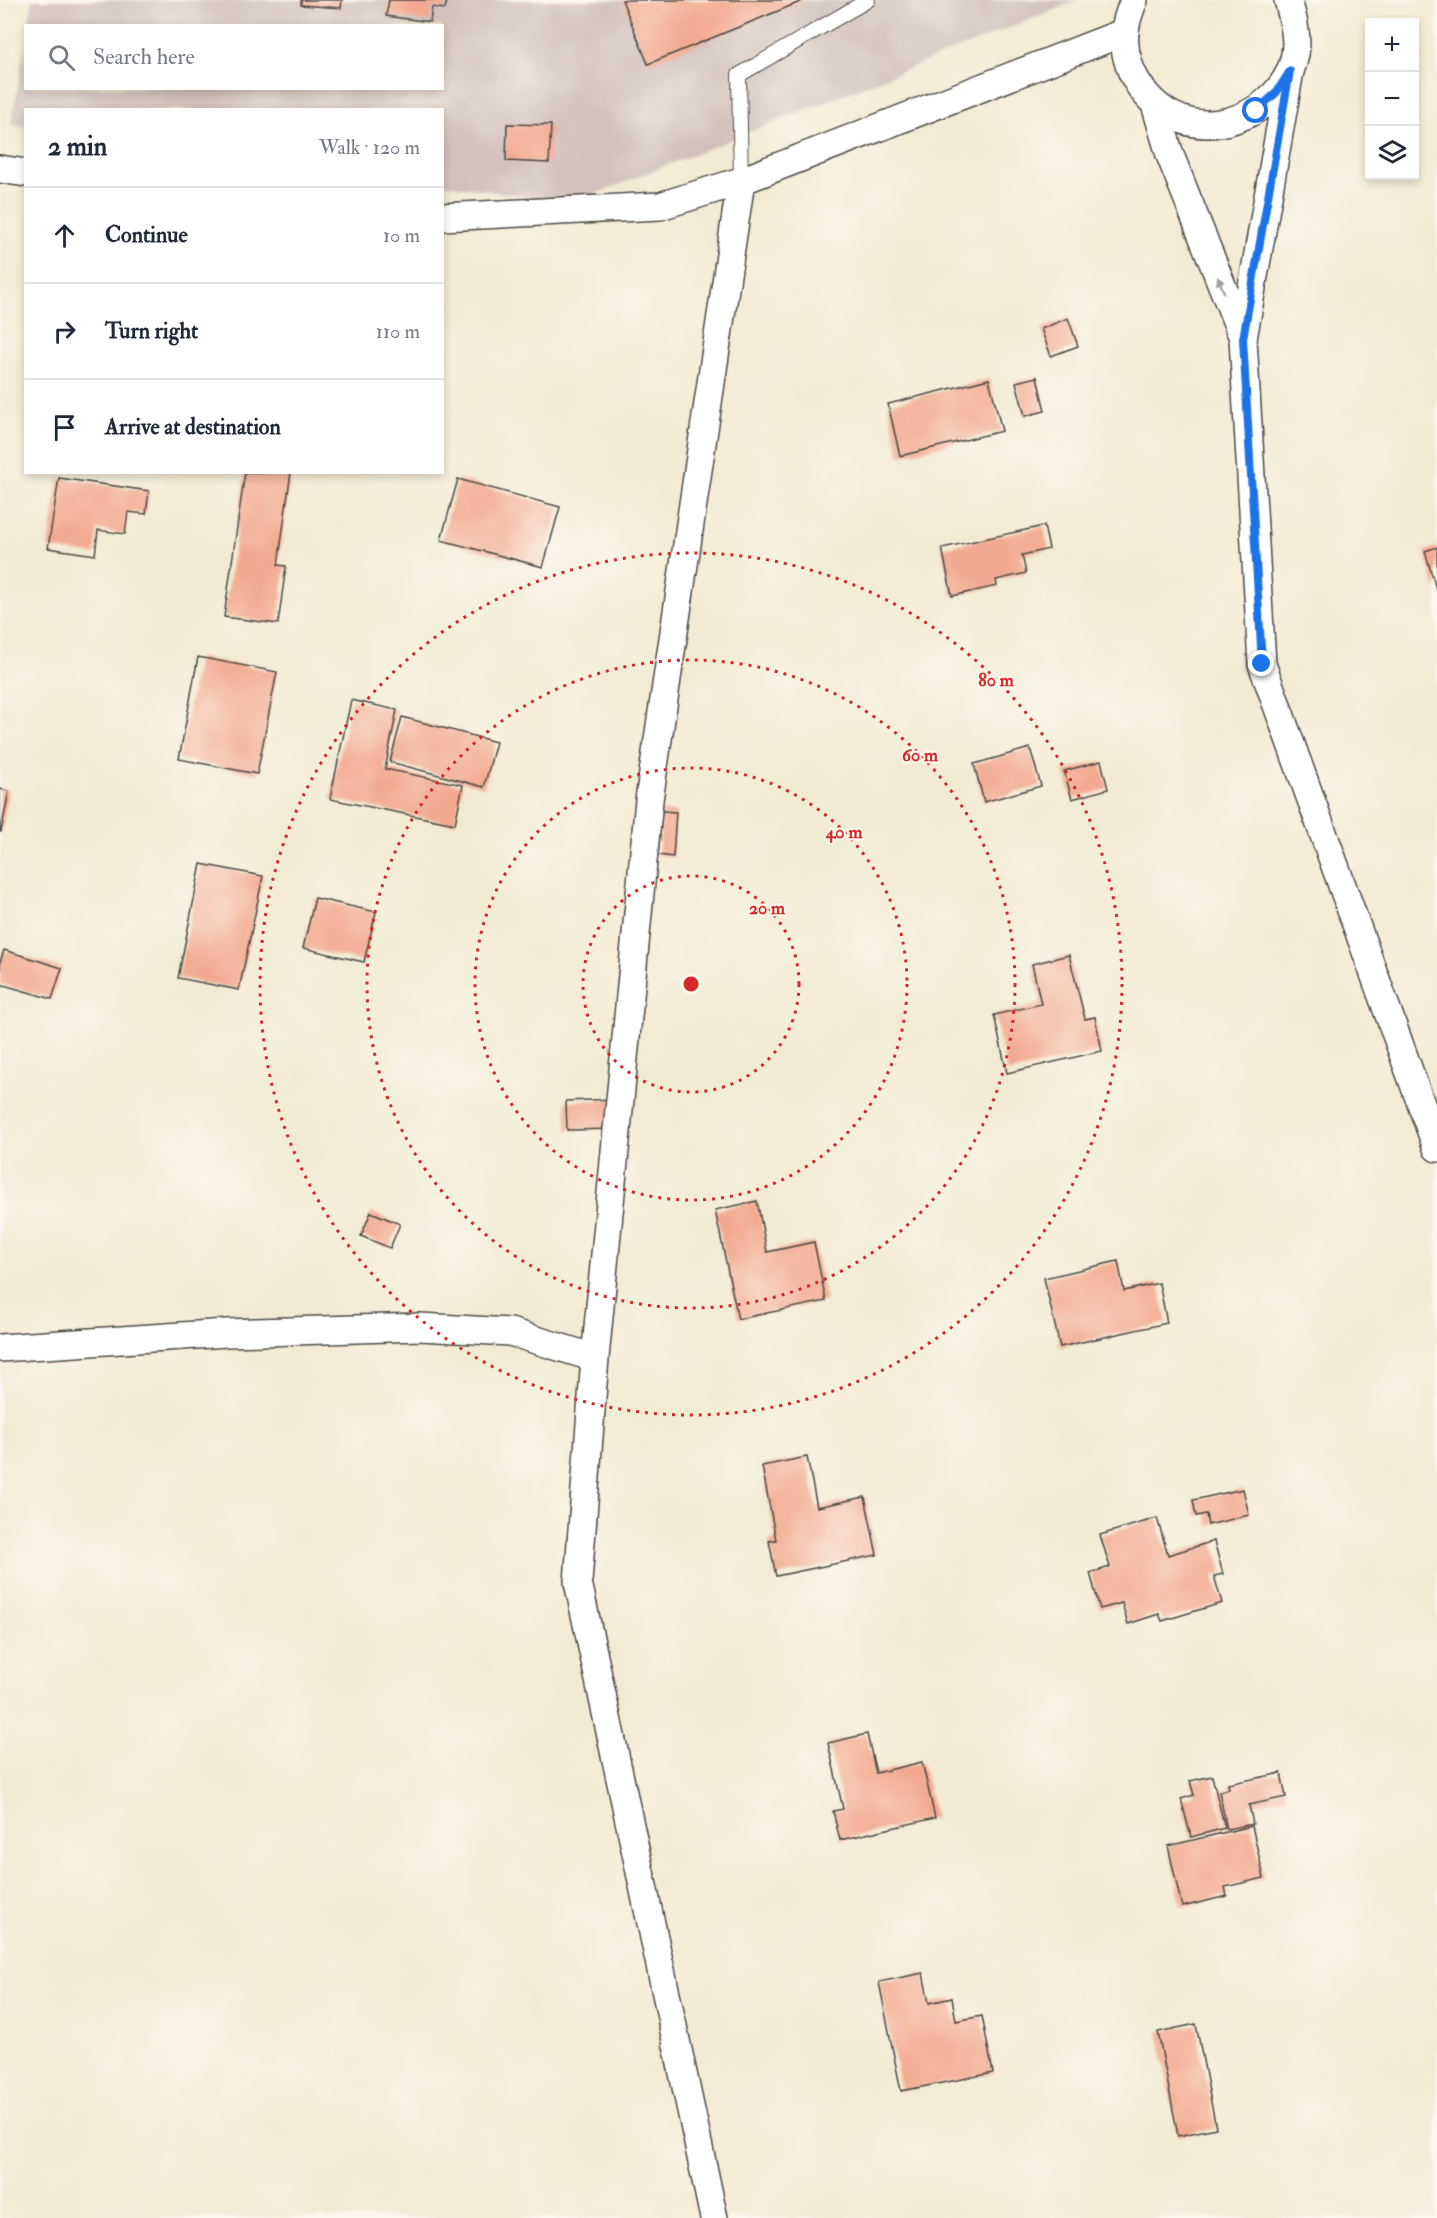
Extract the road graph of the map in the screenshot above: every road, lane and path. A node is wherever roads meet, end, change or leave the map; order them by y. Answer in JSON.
{"nodes":[{"id":1,"x":868,"y":0,"type":"edge"},
{"id":2,"x":1134,"y":0,"type":"edge"},
{"id":3,"x":1288,"y":0,"type":"edge"},
{"id":4,"x":1125,"y":32,"type":"junction"},
{"id":5,"x":1290,"y":71,"type":"junction"},
{"id":6,"x":1155,"y":104,"type":"junction"},
{"id":7,"x":0,"y":169,"type":"edge"},
{"id":8,"x":24,"y":173,"type":"edge"},
{"id":9,"x":741,"y":181,"type":"junction"},
{"id":10,"x":444,"y":217,"type":"edge"},
{"id":11,"x":1243,"y":339,"type":"junction"},
{"id":12,"x":1437,"y":1148,"type":"edge"},
{"id":13,"x":0,"y":1348,"type":"edge"},
{"id":14,"x":595,"y":1358,"type":"junction"},
{"id":15,"x":714,"y":2218,"type":"edge"}],
"edges":[{"from":1,"to":9,"type":"lane"},
{"from":2,"to":4,"type":"street"},
{"from":3,"to":5,"type":"street"},
{"from":4,"to":6,"type":"street"},
{"from":4,"to":9,"type":"street"},
{"from":5,"to":6,"type":"street"},
{"from":5,"to":11,"type":"street"},
{"from":11,"to":6,"type":"street","one_way":true},
{"from":7,"to":8,"type":"street"},
{"from":9,"to":10,"type":"street"},
{"from":9,"to":14,"type":"street"},
{"from":11,"to":12,"type":"street"},
{"from":13,"to":14,"type":"street"},
{"from":14,"to":15,"type":"street"}]}
